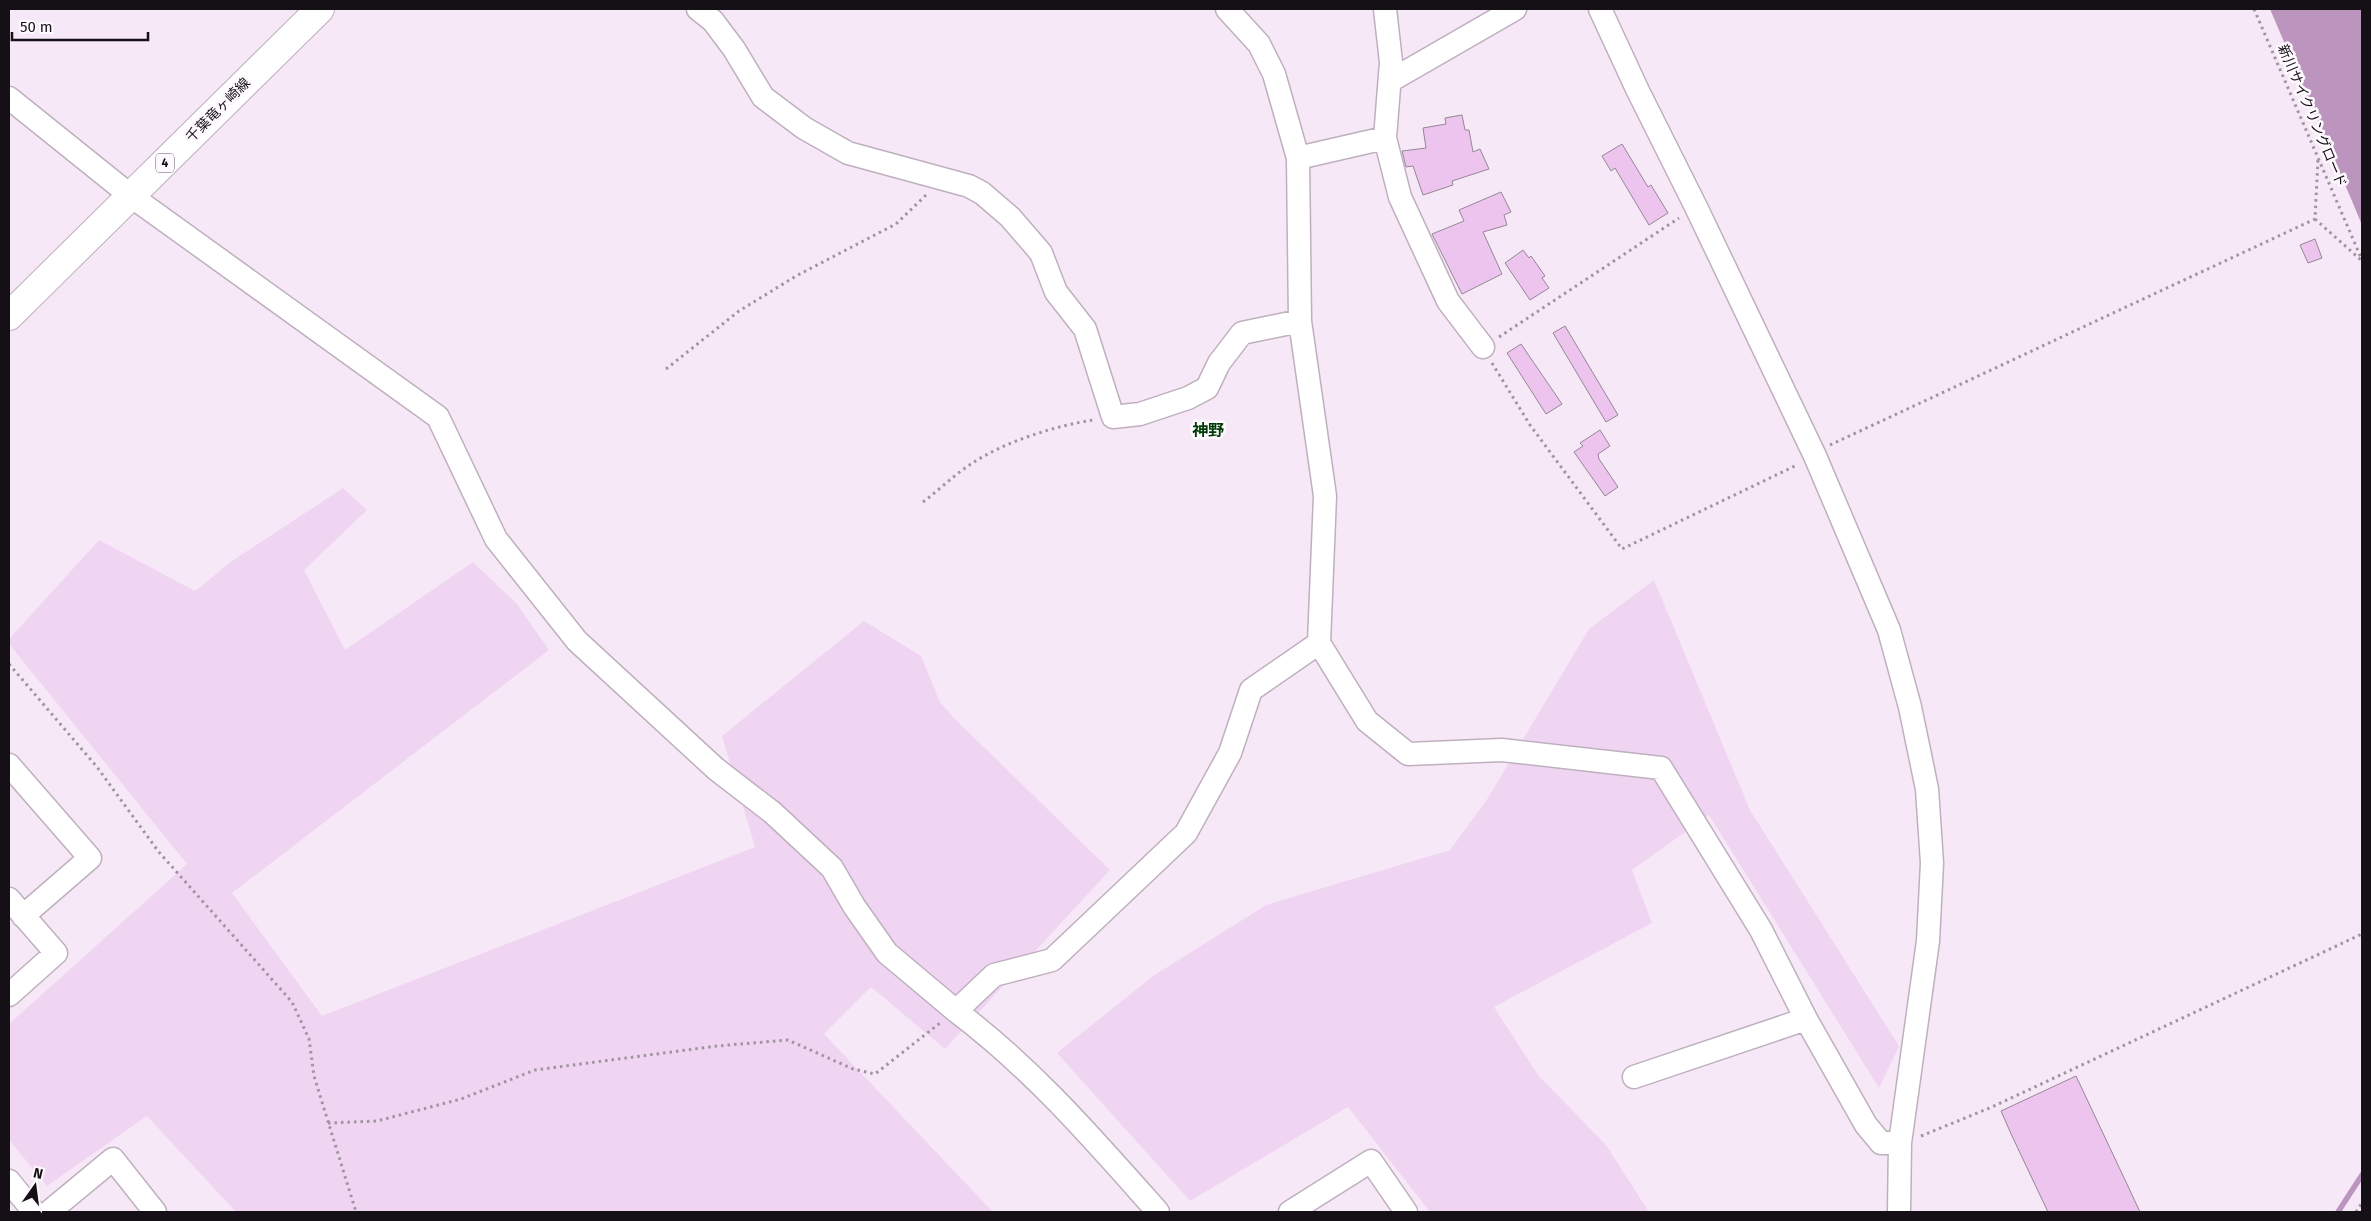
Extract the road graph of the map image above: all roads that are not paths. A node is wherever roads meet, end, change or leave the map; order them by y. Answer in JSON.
{"nodes":[{"id":1,"x":320,"y":9,"type":"edge"},
{"id":2,"x":698,"y":9,"type":"edge"},
{"id":3,"x":1227,"y":9,"type":"edge"},
{"id":4,"x":1385,"y":9,"type":"edge"},
{"id":5,"x":1515,"y":9,"type":"edge"},
{"id":6,"x":1600,"y":9,"type":"edge"},
{"id":7,"x":1390,"y":81,"type":"junction"},
{"id":8,"x":9,"y":98,"type":"edge"},
{"id":9,"x":1385,"y":138,"type":"junction"},
{"id":10,"x":1298,"y":158,"type":"junction"},
{"id":11,"x":132,"y":196,"type":"junction"},
{"id":12,"x":9,"y":316,"type":"edge"},
{"id":13,"x":1300,"y":321,"type":"junction"},
{"id":14,"x":1483,"y":348,"type":"road end"},
{"id":15,"x":1319,"y":643,"type":"junction"},
{"id":16,"x":9,"y":765,"type":"edge"},
{"id":17,"x":16,"y":908,"type":"edge"},
{"id":18,"x":9,"y":995,"type":"edge"},
{"id":19,"x":956,"y":1011,"type":"junction"},
{"id":20,"x":1806,"y":1019,"type":"junction"},
{"id":21,"x":1634,"y":1077,"type":"dead end"},
{"id":22,"x":1900,"y":1143,"type":"junction"},
{"id":23,"x":9,"y":1181,"type":"edge"},
{"id":24,"x":34,"y":1212,"type":"edge"},
{"id":25,"x":49,"y":1212,"type":"edge"},
{"id":26,"x":156,"y":1212,"type":"edge"},
{"id":27,"x":1158,"y":1212,"type":"edge"},
{"id":28,"x":1290,"y":1212,"type":"edge"},
{"id":29,"x":1406,"y":1212,"type":"edge"},
{"id":30,"x":1899,"y":1212,"type":"edge"}],
"edges":[{"from":1,"to":11,"type":"main road","name":"千葉竜ヶ崎線","number":"4"},
{"from":2,"to":13,"type":"street"},
{"from":3,"to":10,"type":"street"},
{"from":4,"to":7,"type":"street"},
{"from":5,"to":7,"type":"street"},
{"from":6,"to":22,"type":"street"},
{"from":7,"to":9,"type":"street"},
{"from":8,"to":11,"type":"street"},
{"from":9,"to":10,"type":"street"},
{"from":9,"to":14,"type":"street"},
{"from":10,"to":13,"type":"street"},
{"from":11,"to":12,"type":"main road","name":"千葉竜ヶ崎線","number":"4"},
{"from":11,"to":19,"type":"street"},
{"from":13,"to":15,"type":"street"},
{"from":15,"to":19,"type":"street"},
{"from":15,"to":20,"type":"street"},
{"from":16,"to":17,"type":"street"},
{"from":17,"to":18,"type":"street"},
{"from":19,"to":27,"type":"street"},
{"from":20,"to":21,"type":"street"},
{"from":20,"to":22,"type":"street"},
{"from":22,"to":30,"type":"street"},
{"from":23,"to":24,"type":"street"},
{"from":25,"to":26,"type":"street"},
{"from":28,"to":29,"type":"street"}]}
